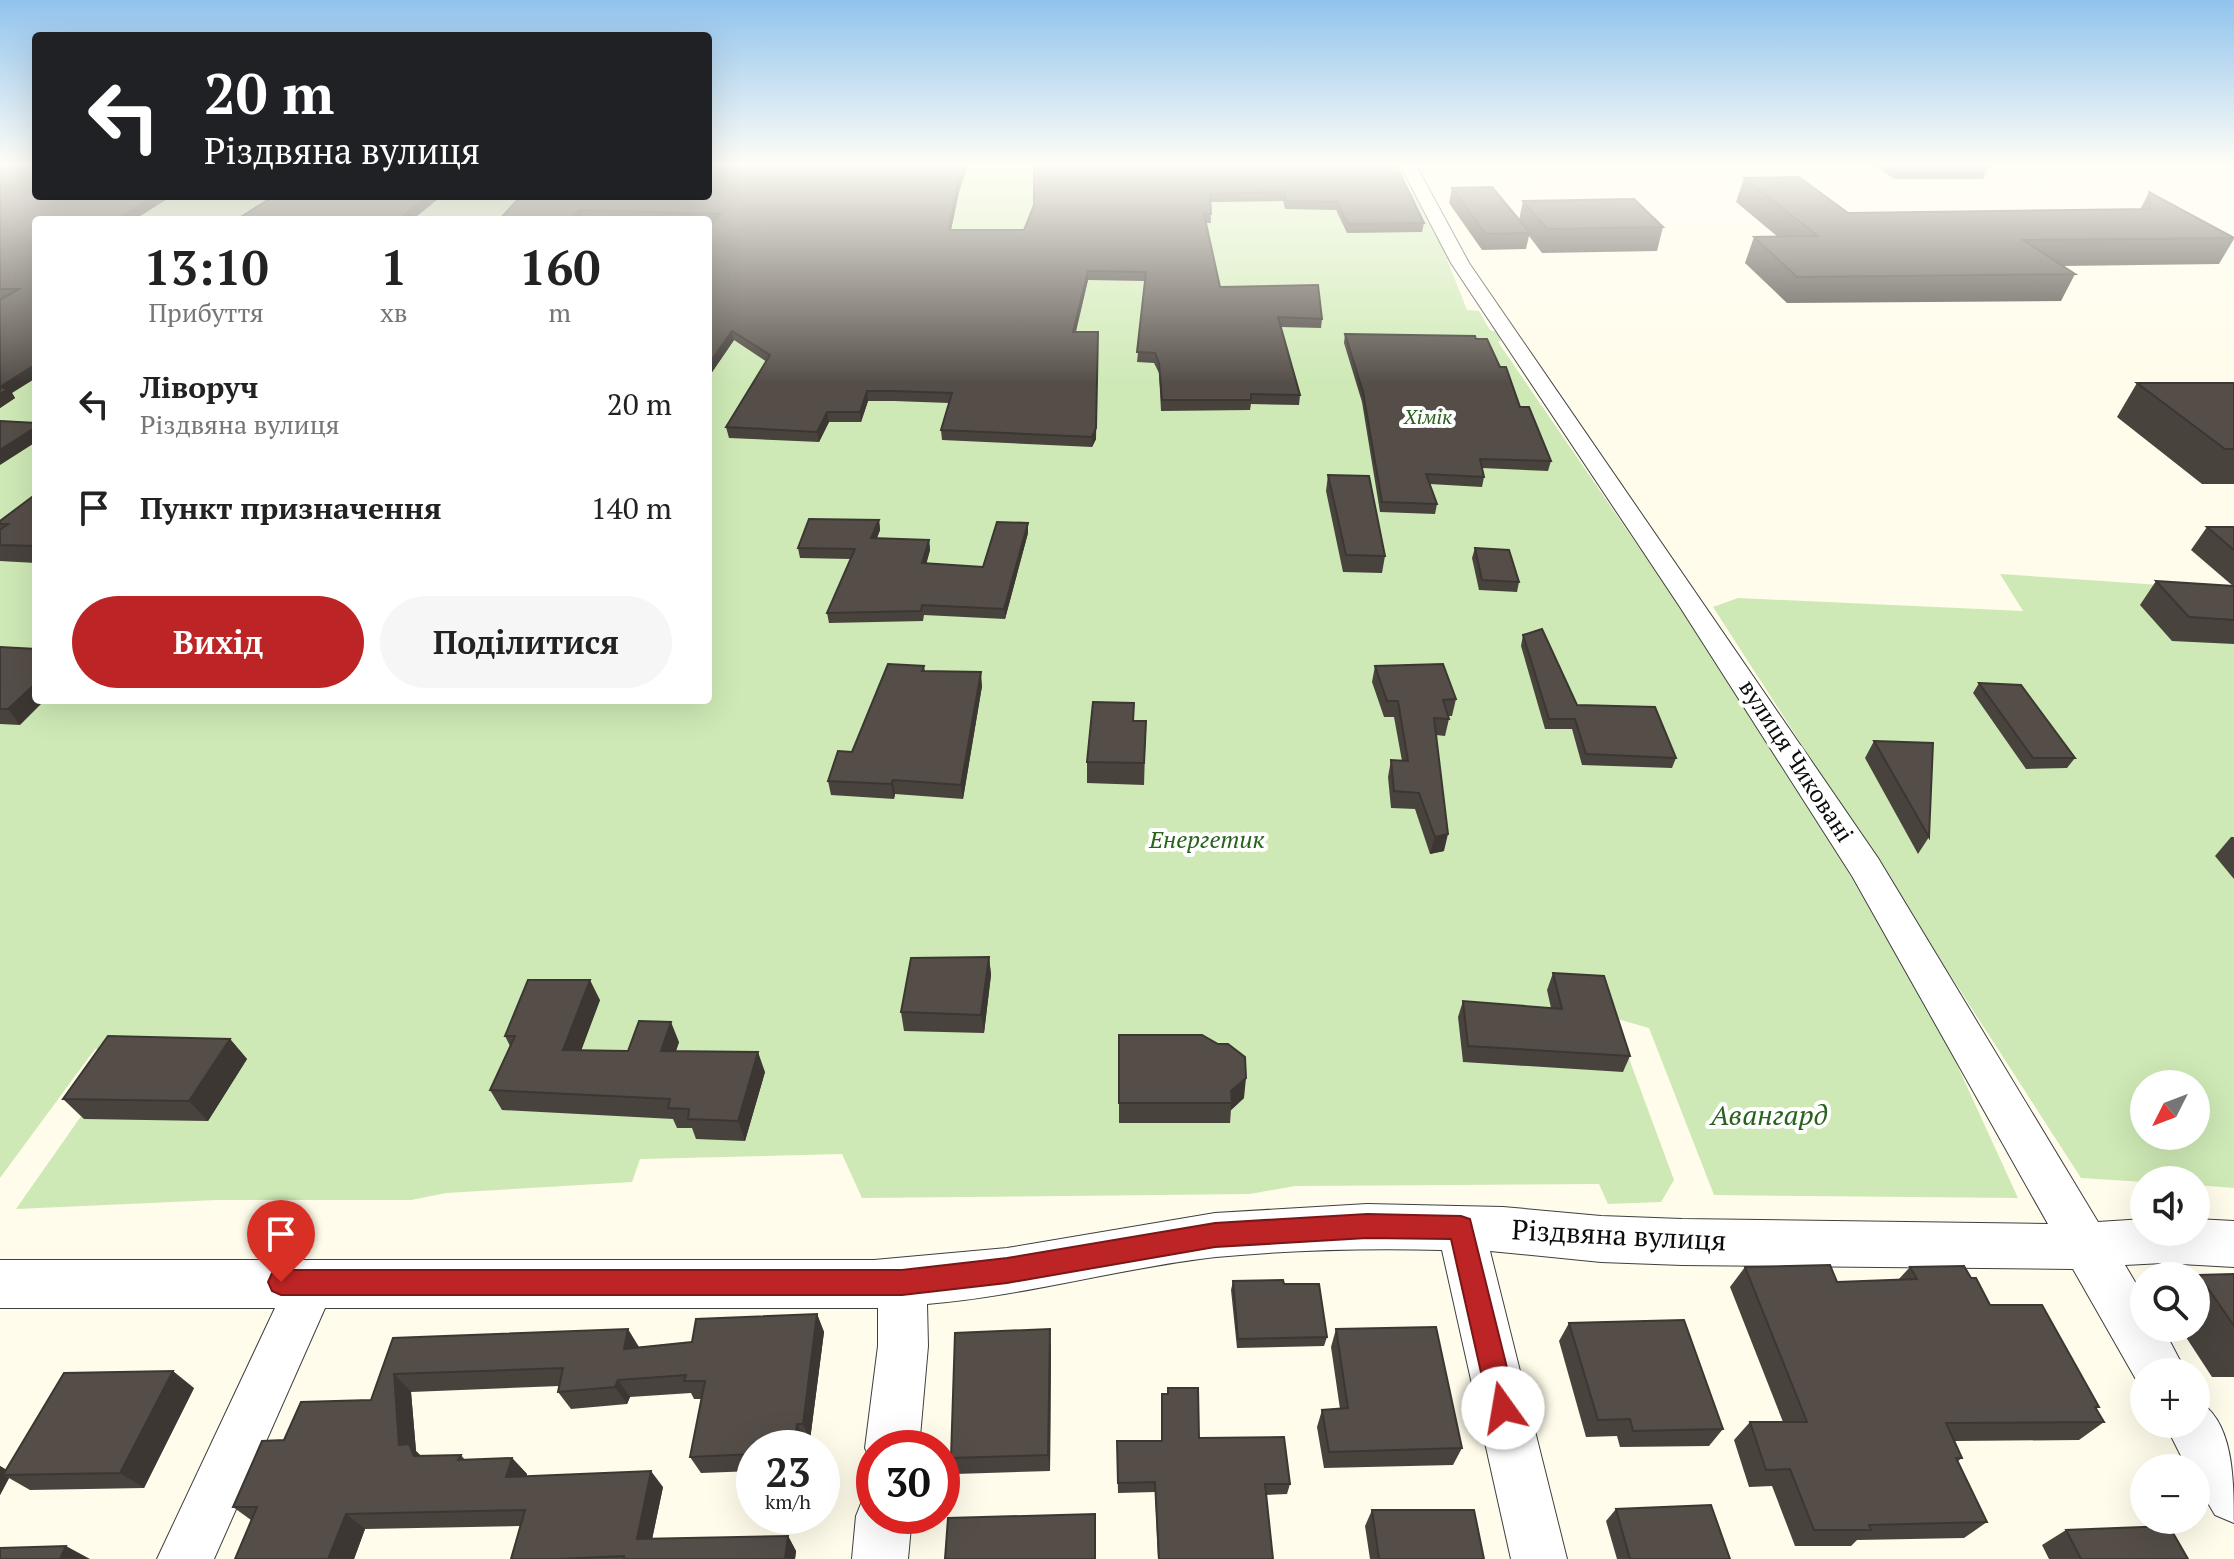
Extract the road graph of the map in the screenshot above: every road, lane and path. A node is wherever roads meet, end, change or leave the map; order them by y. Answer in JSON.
{"nodes":[{"id":1,"x":1447,"y":238,"type":"edge"},
{"id":2,"x":1461,"y":1228,"type":"junction"},
{"id":3,"x":2234,"y":1244,"type":"edge"},
{"id":4,"x":2085,"y":1245,"type":"junction"},
{"id":5,"x":312,"y":1282,"type":"junction"},
{"id":6,"x":902,"y":1282,"type":"junction"},
{"id":7,"x":0,"y":1284,"type":"edge"},
{"id":8,"x":2152,"y":1358,"type":"edge"},
{"id":9,"x":894,"y":1430,"type":"edge"},
{"id":10,"x":2199,"y":1438,"type":"edge"},
{"id":11,"x":2234,"y":1496,"type":"edge"},
{"id":12,"x":882,"y":1534,"type":"edge"},
{"id":13,"x":185,"y":1559,"type":"edge"},
{"id":14,"x":880,"y":1559,"type":"edge"},
{"id":15,"x":1539,"y":1559,"type":"edge"}],
"edges":[{"from":1,"to":4,"type":"street","name":"вулиця Чиковані"},
{"from":2,"to":4,"type":"street","name":"Різдвяна вулиця"},
{"from":2,"to":6,"type":"street","name":"Різдвяна вулиця"},
{"from":2,"to":15,"type":"street"},
{"from":3,"to":4,"type":"street","name":"Різдвяна вулиця"},
{"from":4,"to":8,"type":"street","name":"вулиця Чиковані"},
{"from":5,"to":6,"type":"street","name":"Різдвяна вулиця"},
{"from":5,"to":7,"type":"street","name":"Різдвяна вулиця"},
{"from":5,"to":13,"type":"street"},
{"from":6,"to":9,"type":"street"},
{"from":10,"to":11,"type":"street"},
{"from":12,"to":14,"type":"street"}]}
